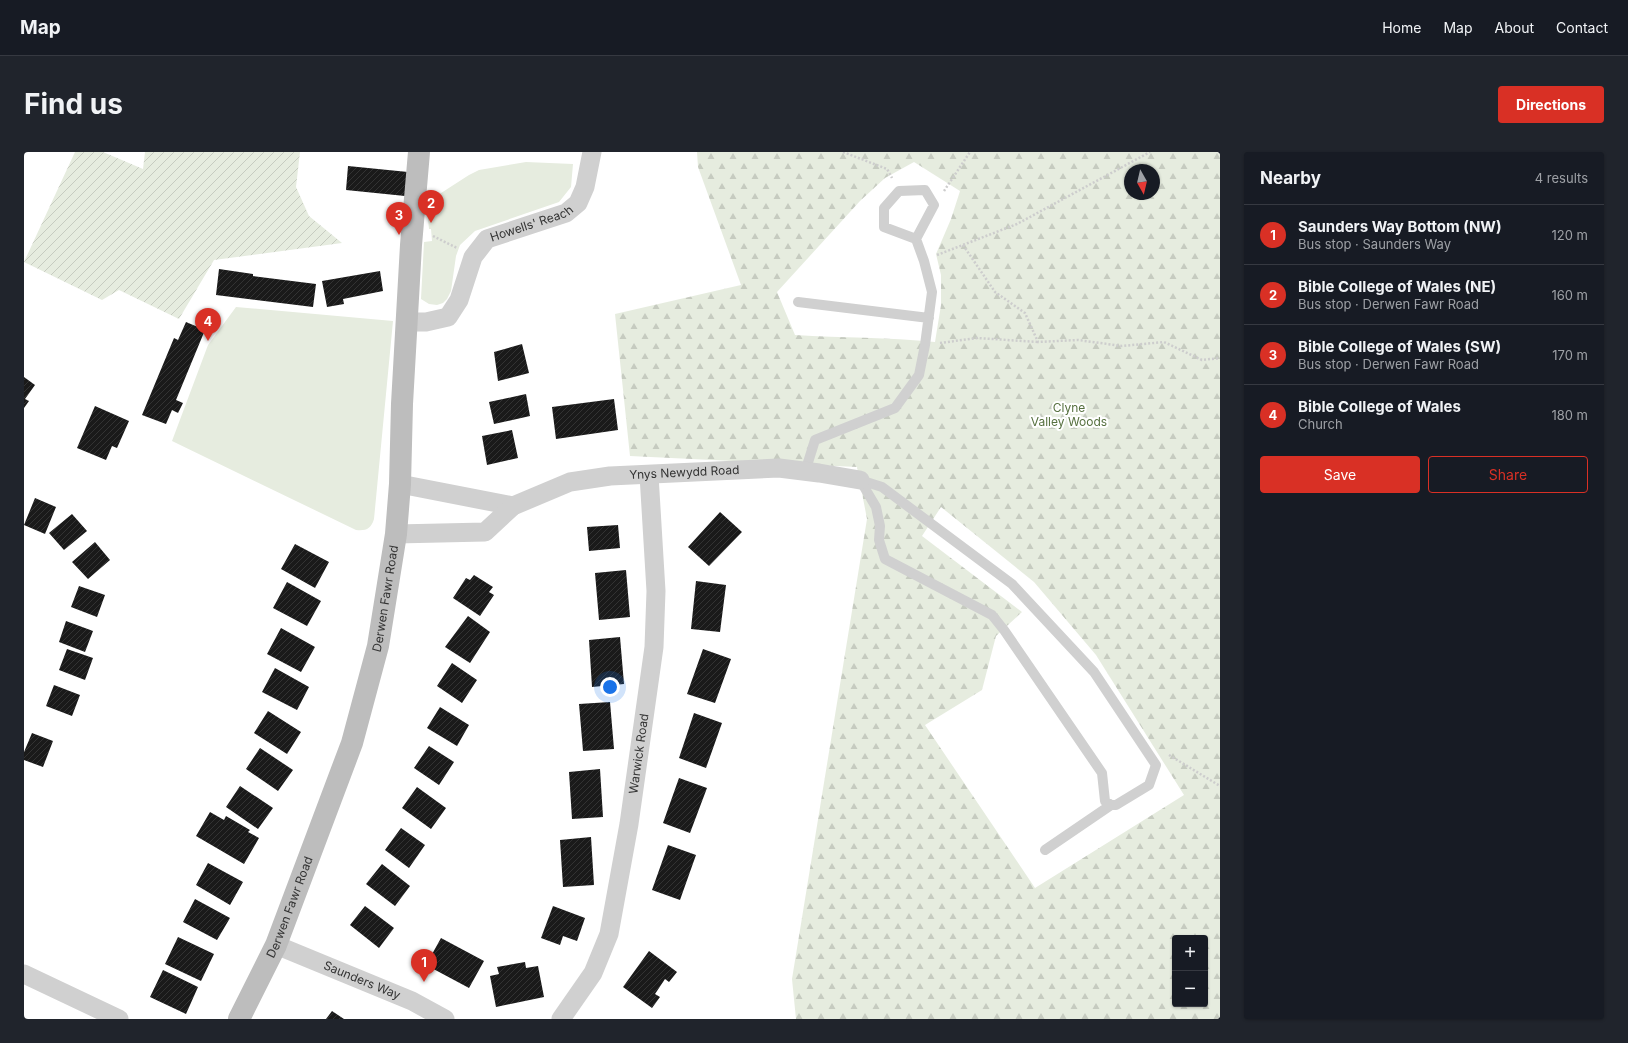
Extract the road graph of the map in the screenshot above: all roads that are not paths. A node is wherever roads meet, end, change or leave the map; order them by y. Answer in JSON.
{"nodes":[{"id":1,"x":419,"y":152,"type":"edge"},
{"id":2,"x":592,"y":152,"type":"edge"},
{"id":3,"x":916,"y":239,"type":"junction"},
{"id":4,"x":798,"y":302,"type":"dead end"},
{"id":5,"x":929,"y":318,"type":"junction"},
{"id":6,"x":407,"y":322,"type":"junction"},
{"id":7,"x":805,"y":472,"type":"junction"},
{"id":8,"x":649,"y":475,"type":"junction"},
{"id":9,"x":860,"y":480,"type":"junction"},
{"id":10,"x":400,"y":484,"type":"junction"},
{"id":11,"x":514,"y":506,"type":"junction"},
{"id":12,"x":396,"y":534,"type":"junction"},
{"id":13,"x":1111,"y":805,"type":"junction"},
{"id":14,"x":1045,"y":850,"type":"dead end"},
{"id":15,"x":276,"y":945,"type":"junction"},
{"id":16,"x":24,"y":974,"type":"edge"},
{"id":17,"x":119,"y":1019,"type":"edge"},
{"id":18,"x":239,"y":1019,"type":"edge"},
{"id":19,"x":445,"y":1019,"type":"edge"},
{"id":20,"x":561,"y":1019,"type":"edge"}],
"edges":[{"from":1,"to":6,"type":"main road","name":"Derwen Fawr Road"},
{"from":2,"to":6,"type":"street","name":"Howells' Reach"},
{"from":3,"to":3,"type":"lane"},
{"from":3,"to":5,"type":"lane"},
{"from":4,"to":5,"type":"lane"},
{"from":5,"to":7,"type":"lane"},
{"from":6,"to":10,"type":"main road","name":"Derwen Fawr Road"},
{"from":7,"to":8,"type":"street","name":"Ynys Newydd Road"},
{"from":7,"to":9,"type":"street","name":"Ynys Newydd Road"},
{"from":8,"to":11,"type":"street","name":"Ynys Newydd Road"},
{"from":8,"to":20,"type":"street","name":"Warwick Road"},
{"from":9,"to":13,"type":"lane"},
{"from":9,"to":13,"type":"lane"},
{"from":10,"to":11,"type":"street"},
{"from":10,"to":12,"type":"main road","name":"Derwen Fawr Road"},
{"from":11,"to":12,"type":"street","name":"Ynys Newydd Road"},
{"from":12,"to":15,"type":"main road","name":"Derwen Fawr Road"},
{"from":13,"to":14,"type":"lane"},
{"from":15,"to":18,"type":"main road","name":"Derwen Fawr Road"},
{"from":15,"to":19,"type":"street","name":"Saunders Way"},
{"from":16,"to":17,"type":"street"}]}
